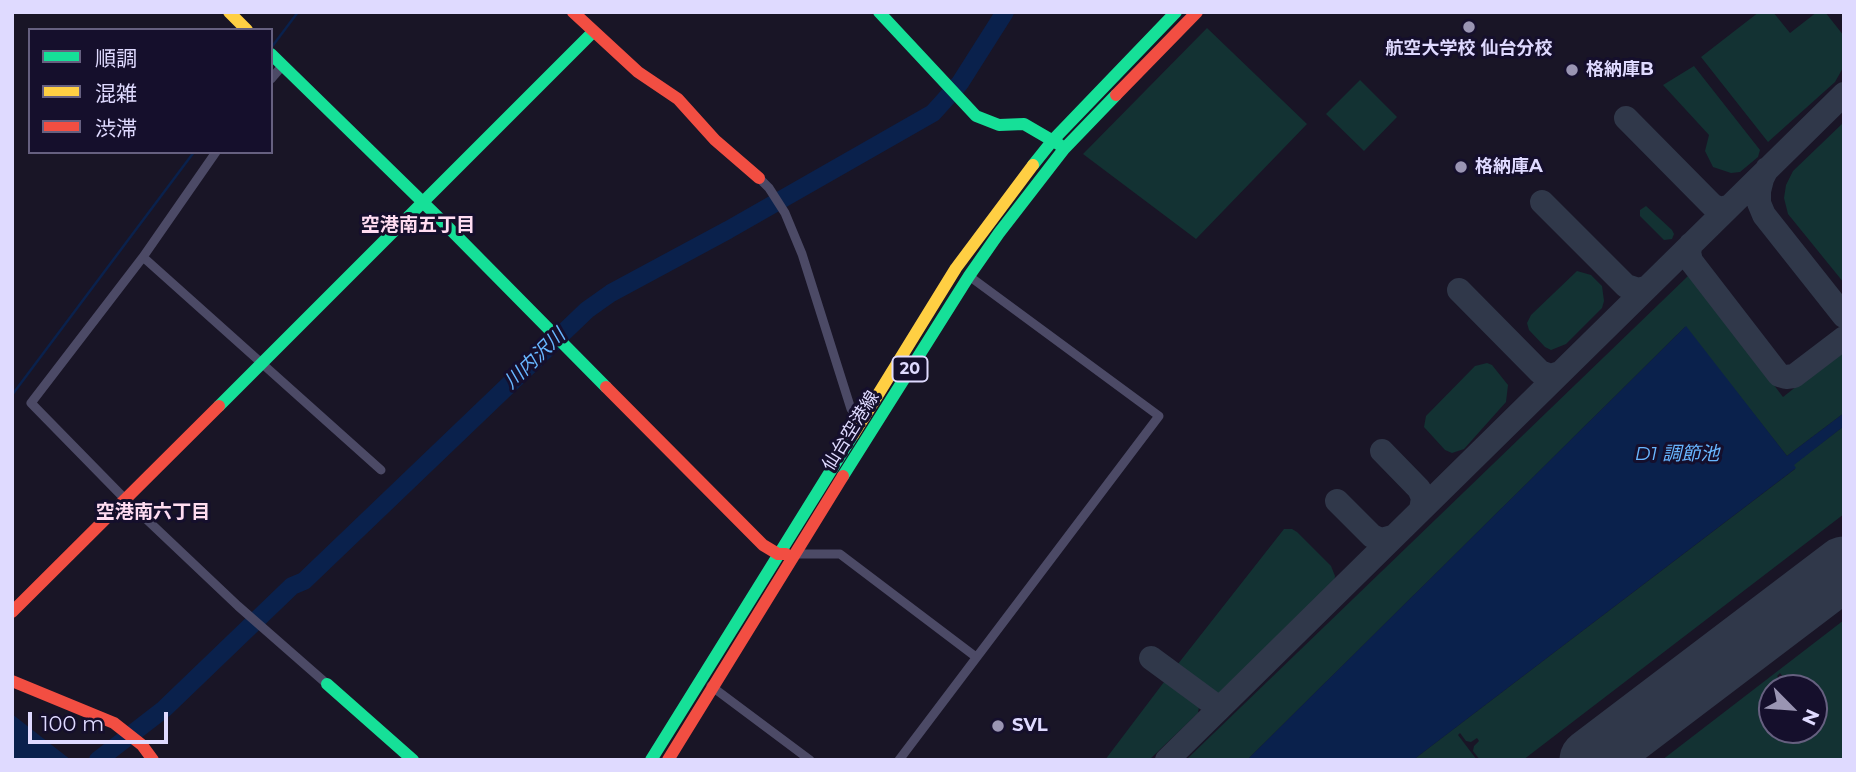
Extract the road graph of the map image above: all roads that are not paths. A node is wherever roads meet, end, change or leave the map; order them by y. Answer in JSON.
{"nodes":[{"id":1,"x":229,"y":12,"type":"edge"},
{"id":2,"x":573,"y":12,"type":"edge"},
{"id":3,"x":879,"y":12,"type":"edge"},
{"id":4,"x":1176,"y":12,"type":"edge"},
{"id":5,"x":1197,"y":12,"type":"edge"},
{"id":6,"x":245,"y":28,"type":"edge"},
{"id":7,"x":593,"y":32,"type":"junction"},
{"id":8,"x":277,"y":59,"type":"edge"},
{"id":9,"x":1053,"y":140,"type":"junction"},
{"id":10,"x":1064,"y":149,"type":"junction"},
{"id":11,"x":215,"y":154,"type":"edge"},
{"id":12,"x":759,"y":178,"type":"joint"},
{"id":13,"x":423,"y":202,"type":"junction"},
{"id":14,"x":143,"y":257,"type":"junction"},
{"id":15,"x":969,"y":276,"type":"junction"},
{"id":16,"x":262,"y":363,"type":"junction"},
{"id":17,"x":863,"y":416,"type":"junction"},
{"id":18,"x":876,"y":424,"type":"junction"},
{"id":19,"x":381,"y":470,"type":"dead end"},
{"id":20,"x":124,"y":498,"type":"junction"},
{"id":21,"x":778,"y":554,"type":"junction"},
{"id":22,"x":794,"y":554,"type":"junction"},
{"id":23,"x":12,"y":612,"type":"edge"},
{"id":24,"x":976,"y":657,"type":"junction"},
{"id":25,"x":701,"y":679,"type":"junction"},
{"id":26,"x":12,"y":681,"type":"edge"},
{"id":27,"x":327,"y":684,"type":"joint"},
{"id":28,"x":714,"y":687,"type":"junction"},
{"id":29,"x":153,"y":760,"type":"edge"},
{"id":30,"x":413,"y":760,"type":"edge"},
{"id":31,"x":651,"y":760,"type":"edge"},
{"id":32,"x":668,"y":760,"type":"edge"},
{"id":33,"x":810,"y":760,"type":"edge"},
{"id":34,"x":899,"y":760,"type":"edge"}],
"edges":[{"from":1,"to":6,"type":"street"},
{"from":2,"to":7,"type":"street"},
{"from":3,"to":9,"type":"street"},
{"from":4,"to":9,"type":"street","name":"仙台空港線","number":"20"},
{"from":5,"to":10,"type":"street","name":"仙台空港線","number":"20"},
{"from":7,"to":12,"type":"street"},
{"from":7,"to":13,"type":"street"},
{"from":8,"to":13,"type":"street"},
{"from":9,"to":10,"type":"street"},
{"from":9,"to":17,"type":"street","name":"仙台空港線","number":"20"},
{"from":10,"to":15,"type":"street","name":"仙台空港線","number":"20"},
{"from":11,"to":14,"type":"street"},
{"from":12,"to":17,"type":"street"},
{"from":13,"to":16,"type":"street"},
{"from":13,"to":21,"type":"street"},
{"from":14,"to":16,"type":"street"},
{"from":14,"to":20,"type":"street"},
{"from":15,"to":18,"type":"street","name":"仙台空港線","number":"20"},
{"from":15,"to":24,"type":"street"},
{"from":16,"to":19,"type":"street"},
{"from":16,"to":20,"type":"street"},
{"from":17,"to":18,"type":"street"},
{"from":17,"to":21,"type":"street","name":"仙台空港線","number":"20"},
{"from":18,"to":22,"type":"street","name":"仙台空港線","number":"20"},
{"from":20,"to":23,"type":"street"},
{"from":20,"to":27,"type":"street"},
{"from":21,"to":22,"type":"street"},
{"from":21,"to":25,"type":"street","name":"仙台空港線","number":"20"},
{"from":22,"to":24,"type":"street"},
{"from":22,"to":28,"type":"street","name":"仙台空港線","number":"20"},
{"from":24,"to":34,"type":"street"},
{"from":25,"to":28,"type":"street"},
{"from":25,"to":31,"type":"street","name":"仙台空港線","number":"20"},
{"from":26,"to":29,"type":"street"},
{"from":27,"to":30,"type":"street"},
{"from":28,"to":32,"type":"street","name":"仙台空港線","number":"20"},
{"from":28,"to":33,"type":"street"}]}
